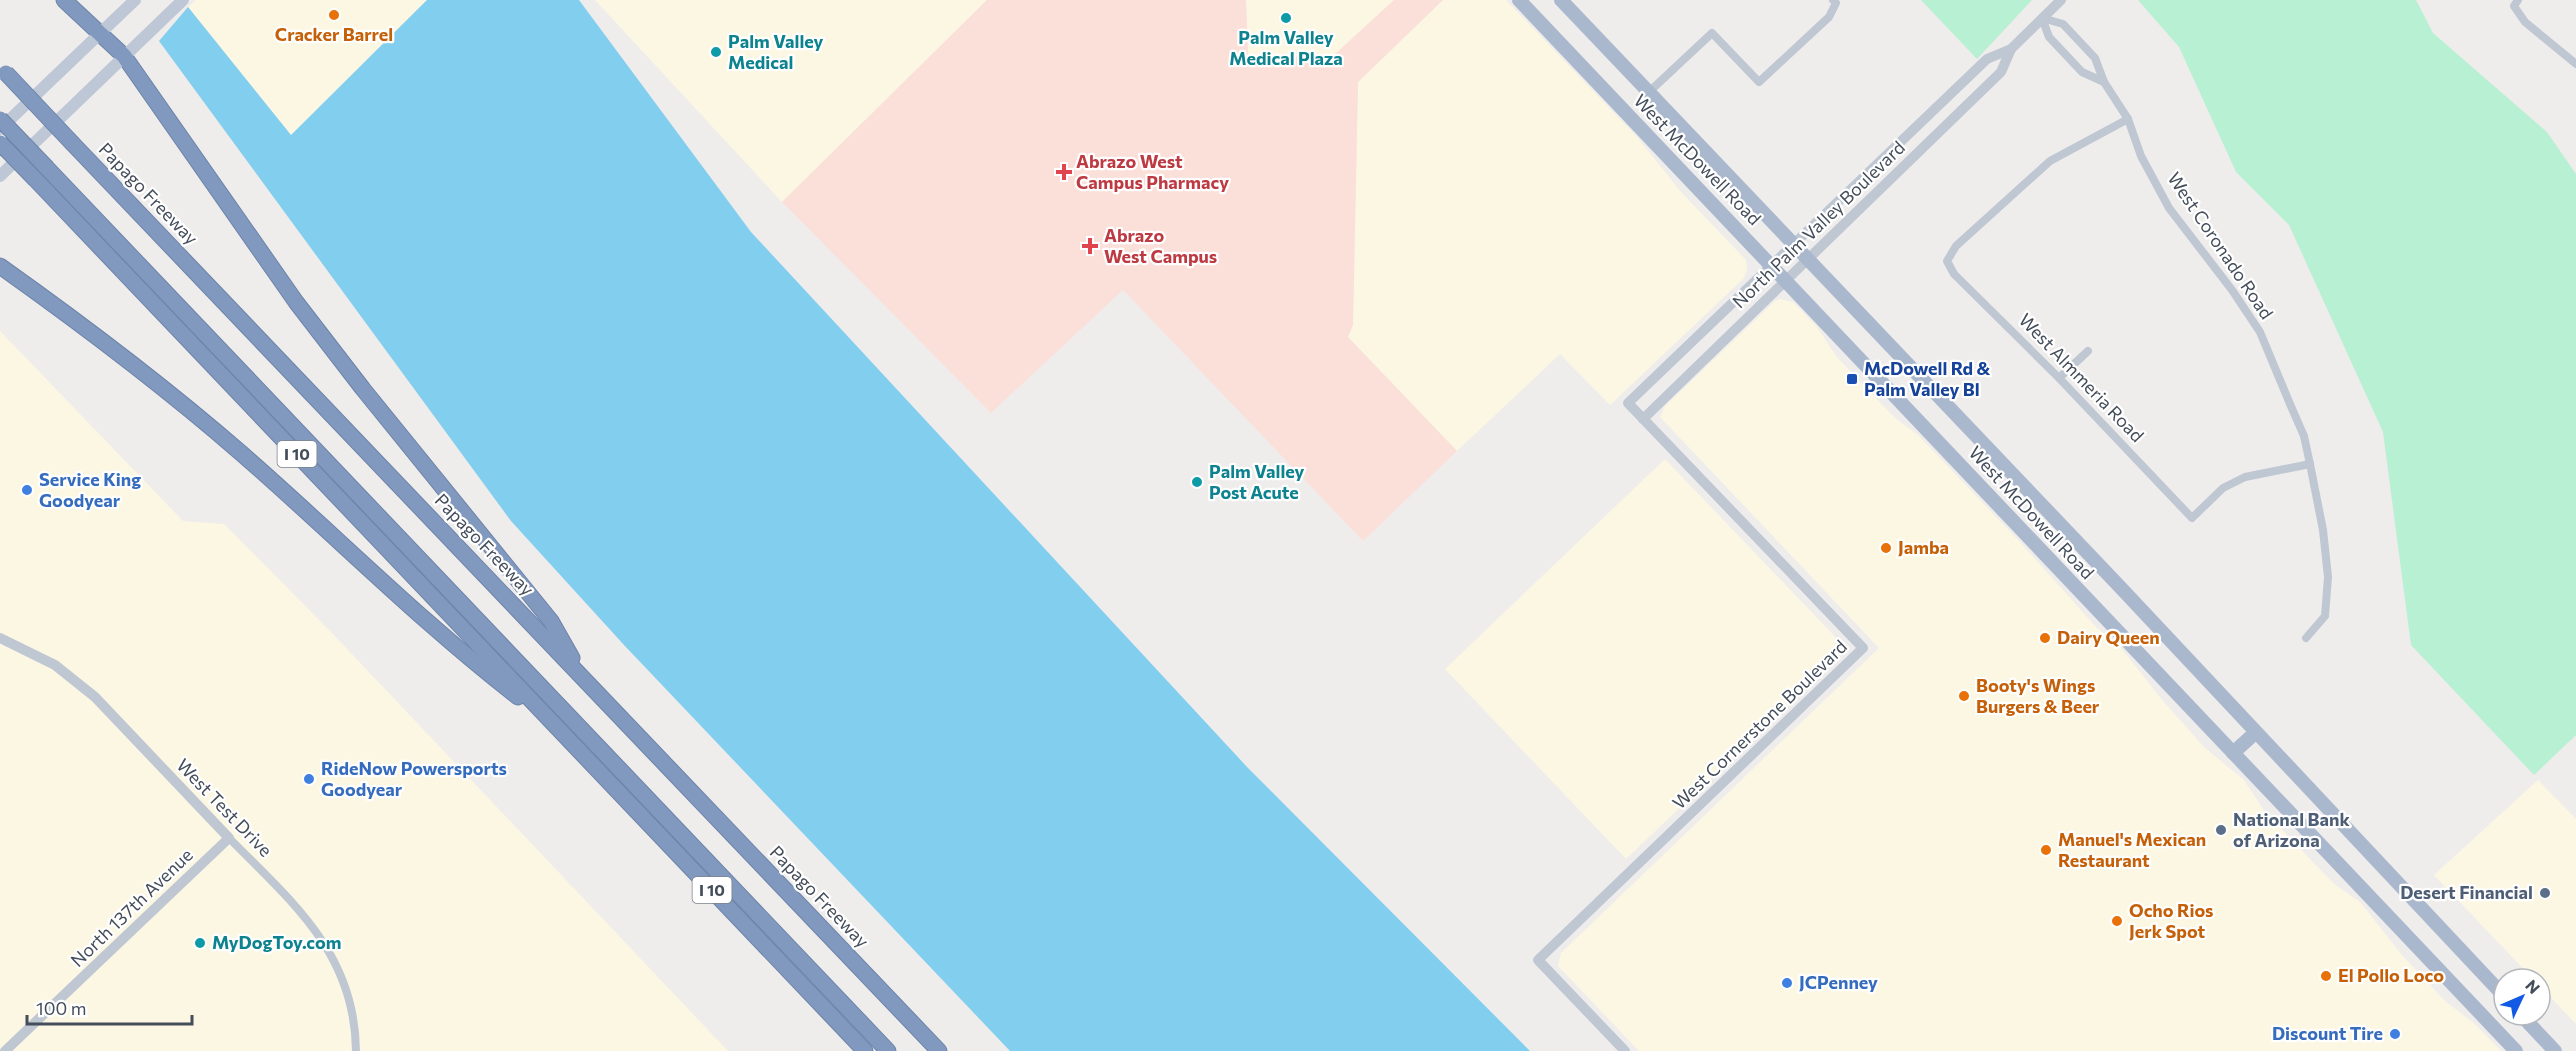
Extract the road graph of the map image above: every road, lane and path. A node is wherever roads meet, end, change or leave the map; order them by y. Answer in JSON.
{"nodes":[{"id":1,"x":64,"y":0,"type":"edge"},
{"id":2,"x":135,"y":0,"type":"edge"},
{"id":3,"x":183,"y":0,"type":"edge"},
{"id":4,"x":1519,"y":0,"type":"edge"},
{"id":5,"x":1561,"y":0,"type":"edge"},
{"id":6,"x":2061,"y":0,"type":"edge"},
{"id":7,"x":2518,"y":0,"type":"edge"},
{"id":8,"x":1834,"y":2,"type":"edge"},
{"id":9,"x":2042,"y":18,"type":"junction"},
{"id":10,"x":101,"y":32,"type":"junction"},
{"id":11,"x":2011,"y":49,"type":"junction"},
{"id":12,"x":124,"y":56,"type":"junction"},
{"id":13,"x":2576,"y":64,"type":"edge"},
{"id":14,"x":3,"y":70,"type":"edge"},
{"id":15,"x":2104,"y":82,"type":"junction"},
{"id":16,"x":1649,"y":92,"type":"junction"},
{"id":17,"x":0,"y":119,"type":"edge"},
{"id":18,"x":2128,"y":119,"type":"junction"},
{"id":19,"x":0,"y":129,"type":"edge"},
{"id":20,"x":0,"y":143,"type":"edge"},
{"id":21,"x":0,"y":176,"type":"edge"},
{"id":22,"x":1793,"y":244,"type":"junction"},
{"id":23,"x":1807,"y":258,"type":"junction"},
{"id":24,"x":1771,"y":265,"type":"junction"},
{"id":25,"x":0,"y":266,"type":"edge"},
{"id":26,"x":1786,"y":281,"type":"junction"},
{"id":27,"x":2088,"y":351,"type":"dead end"},
{"id":28,"x":2059,"y":378,"type":"junction"},
{"id":29,"x":1628,"y":403,"type":"joint"},
{"id":30,"x":1643,"y":418,"type":"junction"},
{"id":31,"x":2310,"y":464,"type":"junction"},
{"id":32,"x":0,"y":638,"type":"edge"},
{"id":33,"x":2306,"y":638,"type":"dead end"},
{"id":34,"x":582,"y":677,"type":"junction"},
{"id":35,"x":558,"y":729,"type":"junction"},
{"id":36,"x":2255,"y":733,"type":"junction"},
{"id":37,"x":2233,"y":753,"type":"junction"},
{"id":38,"x":229,"y":838,"type":"junction"},
{"id":39,"x":2492,"y":983,"type":"edge"},
{"id":40,"x":2532,"y":1027,"type":"edge"},
{"id":41,"x":5,"y":1051,"type":"edge"},
{"id":42,"x":356,"y":1051,"type":"edge"},
{"id":43,"x":865,"y":1051,"type":"edge"},
{"id":44,"x":888,"y":1051,"type":"edge"},
{"id":45,"x":939,"y":1051,"type":"edge"},
{"id":46,"x":1625,"y":1051,"type":"edge"},
{"id":47,"x":2516,"y":1051,"type":"edge"},
{"id":48,"x":2555,"y":1051,"type":"edge"}],
"edges":[{"from":1,"to":10,"type":"highway"},
{"from":2,"to":10,"type":"main road"},
{"from":3,"to":12,"type":"main road"},
{"from":4,"to":24,"type":"main road","name":"West McDowell Road"},
{"from":5,"to":16,"type":"main road","name":"West McDowell Road"},
{"from":6,"to":9,"type":"street","name":"North Palm Valley Boulevard"},
{"from":7,"to":13,"type":"street"},
{"from":8,"to":16,"type":"street"},
{"from":9,"to":11,"type":"street","name":"North Palm Valley Boulevard"},
{"from":9,"to":15,"type":"street","name":"West Coronado Road"},
{"from":9,"to":15,"type":"street","name":"West Coronado Road"},
{"from":10,"to":12,"type":"highway"},
{"from":10,"to":19,"type":"main road"},
{"from":11,"to":22,"type":"street","name":"North Palm Valley Boulevard"},
{"from":11,"to":23,"type":"street","name":"North Palm Valley Boulevard"},
{"from":12,"to":21,"type":"main road"},
{"from":12,"to":34,"type":"highway"},
{"from":14,"to":34,"type":"highway","name":"Papago Freeway","bridge":true},
{"from":15,"to":18,"type":"street","name":"West Coronado Road"},
{"from":16,"to":22,"type":"main road","name":"West McDowell Road"},
{"from":17,"to":44,"type":"highway","bridge":true},
{"from":18,"to":28,"type":"street","name":"West Almmeria Road"},
{"from":18,"to":31,"type":"street","name":"West Coronado Road"},
{"from":20,"to":35,"type":"highway","number":"I 10","bridge":true},
{"from":22,"to":23,"type":"main road","name":"West McDowell Road"},
{"from":22,"to":24,"type":"street","name":"North Palm Valley Boulevard"},
{"from":23,"to":26,"type":"street","name":"North Palm Valley Boulevard"},
{"from":23,"to":36,"type":"main road","name":"West McDowell Road"},
{"from":24,"to":26,"type":"main road","name":"West McDowell Road"},
{"from":24,"to":29,"type":"street","name":"North Palm Valley Boulevard"},
{"from":25,"to":35,"type":"highway"},
{"from":26,"to":30,"type":"street","name":"North Palm Valley Boulevard"},
{"from":26,"to":37,"type":"main road","name":"West McDowell Road"},
{"from":27,"to":28,"type":"street"},
{"from":28,"to":31,"type":"street","name":"West Almmeria Road"},
{"from":29,"to":30,"type":"street","name":"West Cornerstone Boulevard"},
{"from":30,"to":46,"type":"street","name":"West Cornerstone Boulevard"},
{"from":31,"to":33,"type":"street","name":"West Coronado Road"},
{"from":32,"to":38,"type":"street","name":"West Test Drive"},
{"from":34,"to":45,"type":"highway","name":"Papago Freeway"},
{"from":35,"to":43,"type":"highway","number":"I 10"},
{"from":36,"to":37,"type":"main road"},
{"from":36,"to":39,"type":"main road","name":"West McDowell Road"},
{"from":37,"to":47,"type":"main road","name":"West McDowell Road"},
{"from":38,"to":41,"type":"street","name":"North 137th Avenue"},
{"from":38,"to":42,"type":"street","name":"West Test Drive"},
{"from":40,"to":48,"type":"main road"}]}
